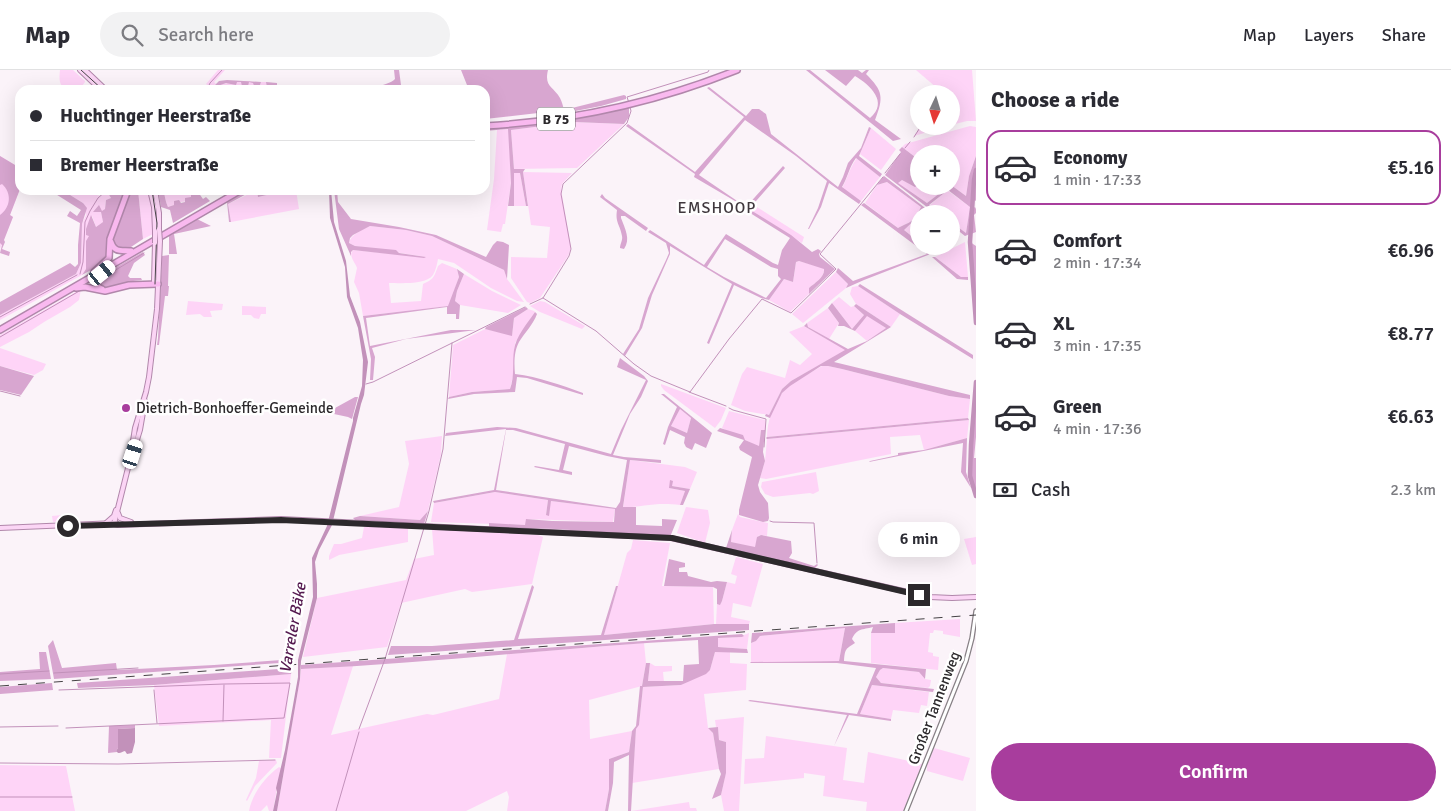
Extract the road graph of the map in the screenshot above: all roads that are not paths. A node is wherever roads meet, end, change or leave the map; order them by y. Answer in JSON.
{"nodes":[{"id":1,"x":80,"y":70,"type":"edge"},
{"id":2,"x":85,"y":70,"type":"edge"},
{"id":3,"x":729,"y":70,"type":"edge"},
{"id":4,"x":737,"y":70,"type":"edge"},
{"id":5,"x":96,"y":85,"type":"edge"},
{"id":6,"x":101,"y":85,"type":"edge"},
{"id":7,"x":632,"y":102,"type":"junction"},
{"id":8,"x":490,"y":125,"type":"edge"},
{"id":9,"x":126,"y":195,"type":"edge"},
{"id":10,"x":151,"y":195,"type":"edge"},
{"id":11,"x":156,"y":195,"type":"edge"},
{"id":12,"x":227,"y":195,"type":"edge"},
{"id":13,"x":232,"y":195,"type":"edge"},
{"id":14,"x":157,"y":230,"type":"junction"},
{"id":15,"x":110,"y":239,"type":"junction"},
{"id":16,"x":131,"y":251,"type":"junction"},
{"id":17,"x":110,"y":266,"type":"junction"},
{"id":18,"x":94,"y":272,"type":"junction"},
{"id":19,"x":158,"y":284,"type":"junction"},
{"id":20,"x":73,"y":288,"type":"junction"},
{"id":21,"x":107,"y":291,"type":"junction"},
{"id":22,"x":0,"y":329,"type":"edge"},
{"id":23,"x":116,"y":514,"type":"junction"},
{"id":24,"x":131,"y":522,"type":"junction"},
{"id":25,"x":150,"y":523,"type":"junction"},
{"id":26,"x":105,"y":524,"type":"junction"},
{"id":27,"x":114,"y":524,"type":"junction"},
{"id":28,"x":0,"y":528,"type":"edge"},
{"id":29,"x":976,"y":597,"type":"edge"},
{"id":30,"x":976,"y":611,"type":"edge"},
{"id":31,"x":906,"y":811,"type":"edge"}],
"edges":[{"from":1,"to":5,"type":"main road"},
{"from":2,"to":6,"type":"main road"},
{"from":3,"to":7,"type":"highway","number":"B 75"},
{"from":4,"to":7,"type":"highway","number":"B 75"},
{"from":7,"to":8,"type":"highway","number":"B 75"},
{"from":9,"to":15,"type":"highway"},
{"from":10,"to":14,"type":"main road"},
{"from":11,"to":14,"type":"main road"},
{"from":12,"to":16,"type":"highway"},
{"from":13,"to":17,"type":"highway"},
{"from":14,"to":19,"type":"main road","bridge":true},
{"from":15,"to":16,"type":"highway"},
{"from":15,"to":18,"type":"highway"},
{"from":16,"to":18,"type":"highway"},
{"from":17,"to":20,"type":"highway"},
{"from":17,"to":21,"type":"highway"},
{"from":18,"to":22,"type":"highway"},
{"from":19,"to":21,"type":"highway"},
{"from":19,"to":23,"type":"main road"},
{"from":20,"to":21,"type":"highway"},
{"from":20,"to":22,"type":"highway"},
{"from":23,"to":24,"type":"main road"},
{"from":23,"to":26,"type":"main road"},
{"from":23,"to":27,"type":"main road"},
{"from":24,"to":25,"type":"main road"},
{"from":24,"to":27,"type":"main road"},
{"from":25,"to":27,"type":"main road"},
{"from":25,"to":29,"type":"main road"},
{"from":26,"to":27,"type":"main road"},
{"from":26,"to":28,"type":"main road"},
{"from":30,"to":31,"type":"street","name":"Großer Tannenweg"}]}
